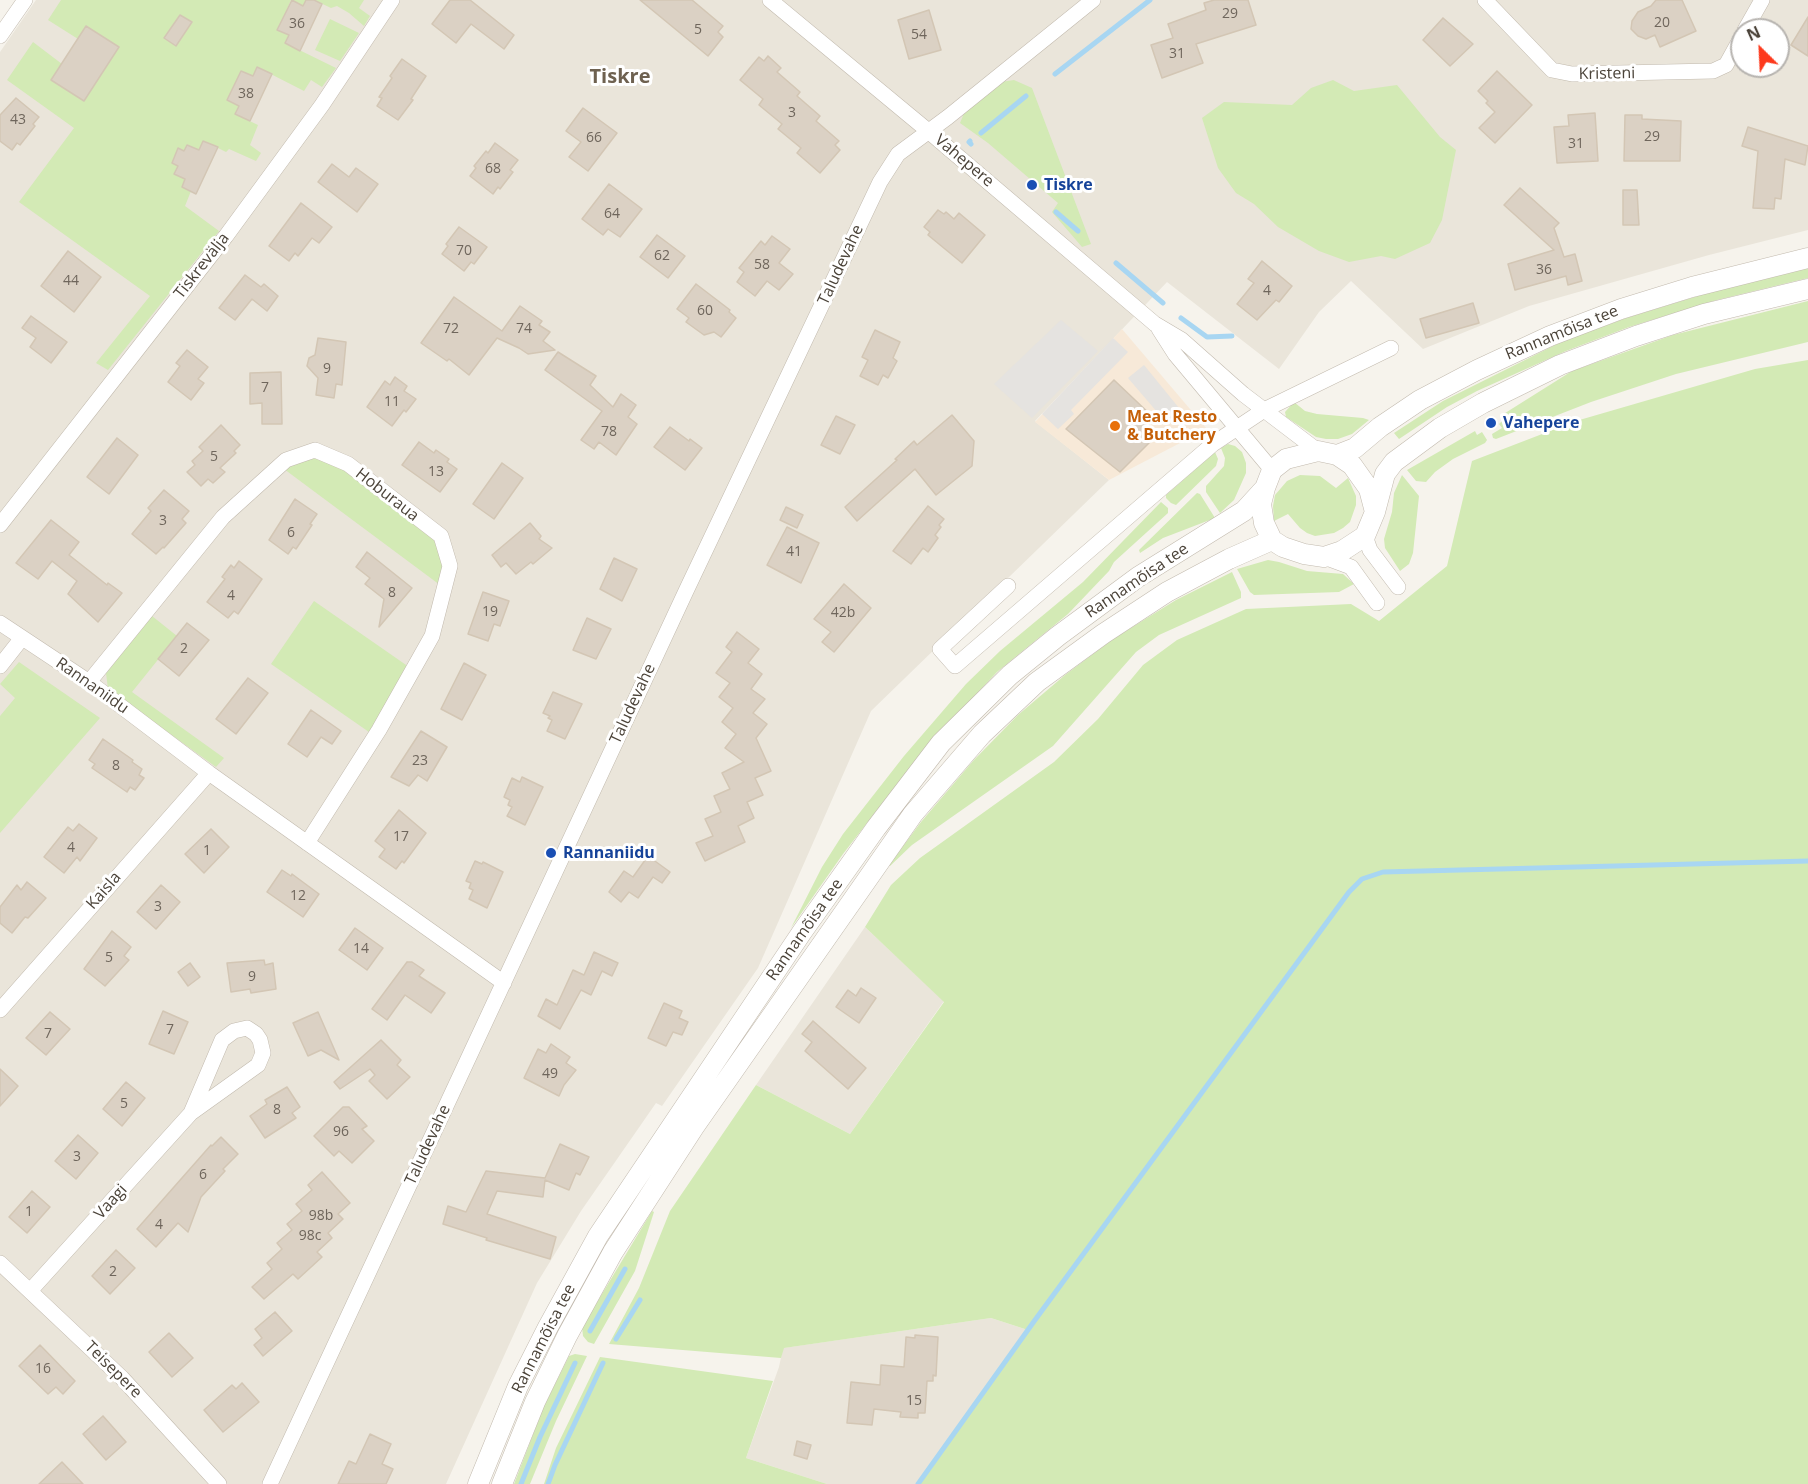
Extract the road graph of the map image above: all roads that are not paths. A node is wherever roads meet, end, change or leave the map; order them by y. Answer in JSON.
{"nodes":[{"id":1,"x":25,"y":0,"type":"edge"},
{"id":2,"x":393,"y":0,"type":"edge"},
{"id":3,"x":770,"y":0,"type":"edge"},
{"id":4,"x":1093,"y":0,"type":"edge"},
{"id":5,"x":1485,"y":0,"type":"edge"},
{"id":6,"x":1762,"y":0,"type":"edge"},
{"id":7,"x":1752,"y":18,"type":"edge"},
{"id":8,"x":0,"y":36,"type":"edge"},
{"id":9,"x":1730,"y":58,"type":"edge"},
{"id":10,"x":927,"y":130,"type":"junction"},
{"id":11,"x":1808,"y":258,"type":"edge"},
{"id":12,"x":1808,"y":288,"type":"edge"},
{"id":13,"x":1155,"y":324,"type":"junction"},
{"id":14,"x":1391,"y":348,"type":"dead end"},
{"id":15,"x":1264,"y":410,"type":"junction"},
{"id":16,"x":1236,"y":429,"type":"junction"},
{"id":17,"x":1328,"y":453,"type":"junction"},
{"id":18,"x":1268,"y":479,"type":"junction"},
{"id":19,"x":1375,"y":512,"type":"junction"},
{"id":20,"x":0,"y":525,"type":"edge"},
{"id":21,"x":1365,"y":536,"type":"junction"},
{"id":22,"x":1272,"y":540,"type":"junction"},
{"id":23,"x":1324,"y":556,"type":"junction"},
{"id":24,"x":1008,"y":586,"type":"dead end"},
{"id":25,"x":1398,"y":587,"type":"dead end"},
{"id":26,"x":1377,"y":603,"type":"dead end"},
{"id":27,"x":0,"y":623,"type":"edge"},
{"id":28,"x":22,"y":638,"type":"junction"},
{"id":29,"x":0,"y":666,"type":"edge"},
{"id":30,"x":89,"y":682,"type":"junction"},
{"id":31,"x":209,"y":772,"type":"junction"},
{"id":32,"x":307,"y":843,"type":"junction"},
{"id":33,"x":504,"y":983,"type":"junction"},
{"id":34,"x":0,"y":1010,"type":"edge"},
{"id":35,"x":191,"y":1113,"type":"junction"},
{"id":36,"x":0,"y":1263,"type":"edge"},
{"id":37,"x":30,"y":1291,"type":"junction"},
{"id":38,"x":219,"y":1484,"type":"edge"},
{"id":39,"x":270,"y":1484,"type":"edge"},
{"id":40,"x":478,"y":1484,"type":"edge"},
{"id":41,"x":502,"y":1484,"type":"edge"}],
"edges":[{"from":1,"to":8,"type":"street"},
{"from":2,"to":20,"type":"street","name":"Tiskrevälja"},
{"from":3,"to":10,"type":"street","name":"Vahepere"},
{"from":4,"to":10,"type":"street","name":"Taludevahe"},
{"from":5,"to":9,"type":"street","name":"Kristeni"},
{"from":6,"to":7,"type":"street"},
{"from":10,"to":13,"type":"street","name":"Vahepere"},
{"from":10,"to":33,"type":"street","name":"Taludevahe"},
{"from":11,"to":17,"type":"street","name":"Rannamõisa tee"},
{"from":12,"to":19,"type":"street","name":"Rannamõisa tee"},
{"from":13,"to":15,"type":"street","name":"Vahepere"},
{"from":13,"to":16,"type":"street","name":"Vahepere"},
{"from":14,"to":15,"type":"street"},
{"from":15,"to":16,"type":"street"},
{"from":15,"to":17,"type":"street","name":"Vahepere"},
{"from":16,"to":18,"type":"street","name":"Vahepere"},
{"from":16,"to":24,"type":"street"},
{"from":17,"to":18,"type":"street"},
{"from":17,"to":19,"type":"street"},
{"from":18,"to":22,"type":"street"},
{"from":18,"to":40,"type":"street","name":"Rannamõisa tee"},
{"from":19,"to":21,"type":"street"},
{"from":21,"to":23,"type":"street"},
{"from":21,"to":25,"type":"street"},
{"from":22,"to":23,"type":"street"},
{"from":22,"to":41,"type":"street","name":"Rannamõisa tee"},
{"from":23,"to":26,"type":"street"},
{"from":27,"to":28,"type":"street","name":"Rannaniidu"},
{"from":28,"to":29,"type":"street"},
{"from":28,"to":30,"type":"street","name":"Rannaniidu"},
{"from":30,"to":31,"type":"street","name":"Rannaniidu"},
{"from":30,"to":32,"type":"street","name":"Hoburaua"},
{"from":31,"to":32,"type":"street","name":"Rannaniidu"},
{"from":31,"to":34,"type":"street","name":"Kaisla"},
{"from":32,"to":33,"type":"street","name":"Rannaniidu"},
{"from":33,"to":39,"type":"street","name":"Taludevahe"},
{"from":35,"to":35,"type":"street","name":"Vaagi"},
{"from":35,"to":37,"type":"street","name":"Vaagi"},
{"from":36,"to":37,"type":"street","name":"Teisepere"},
{"from":37,"to":38,"type":"street","name":"Teisepere"}]}
